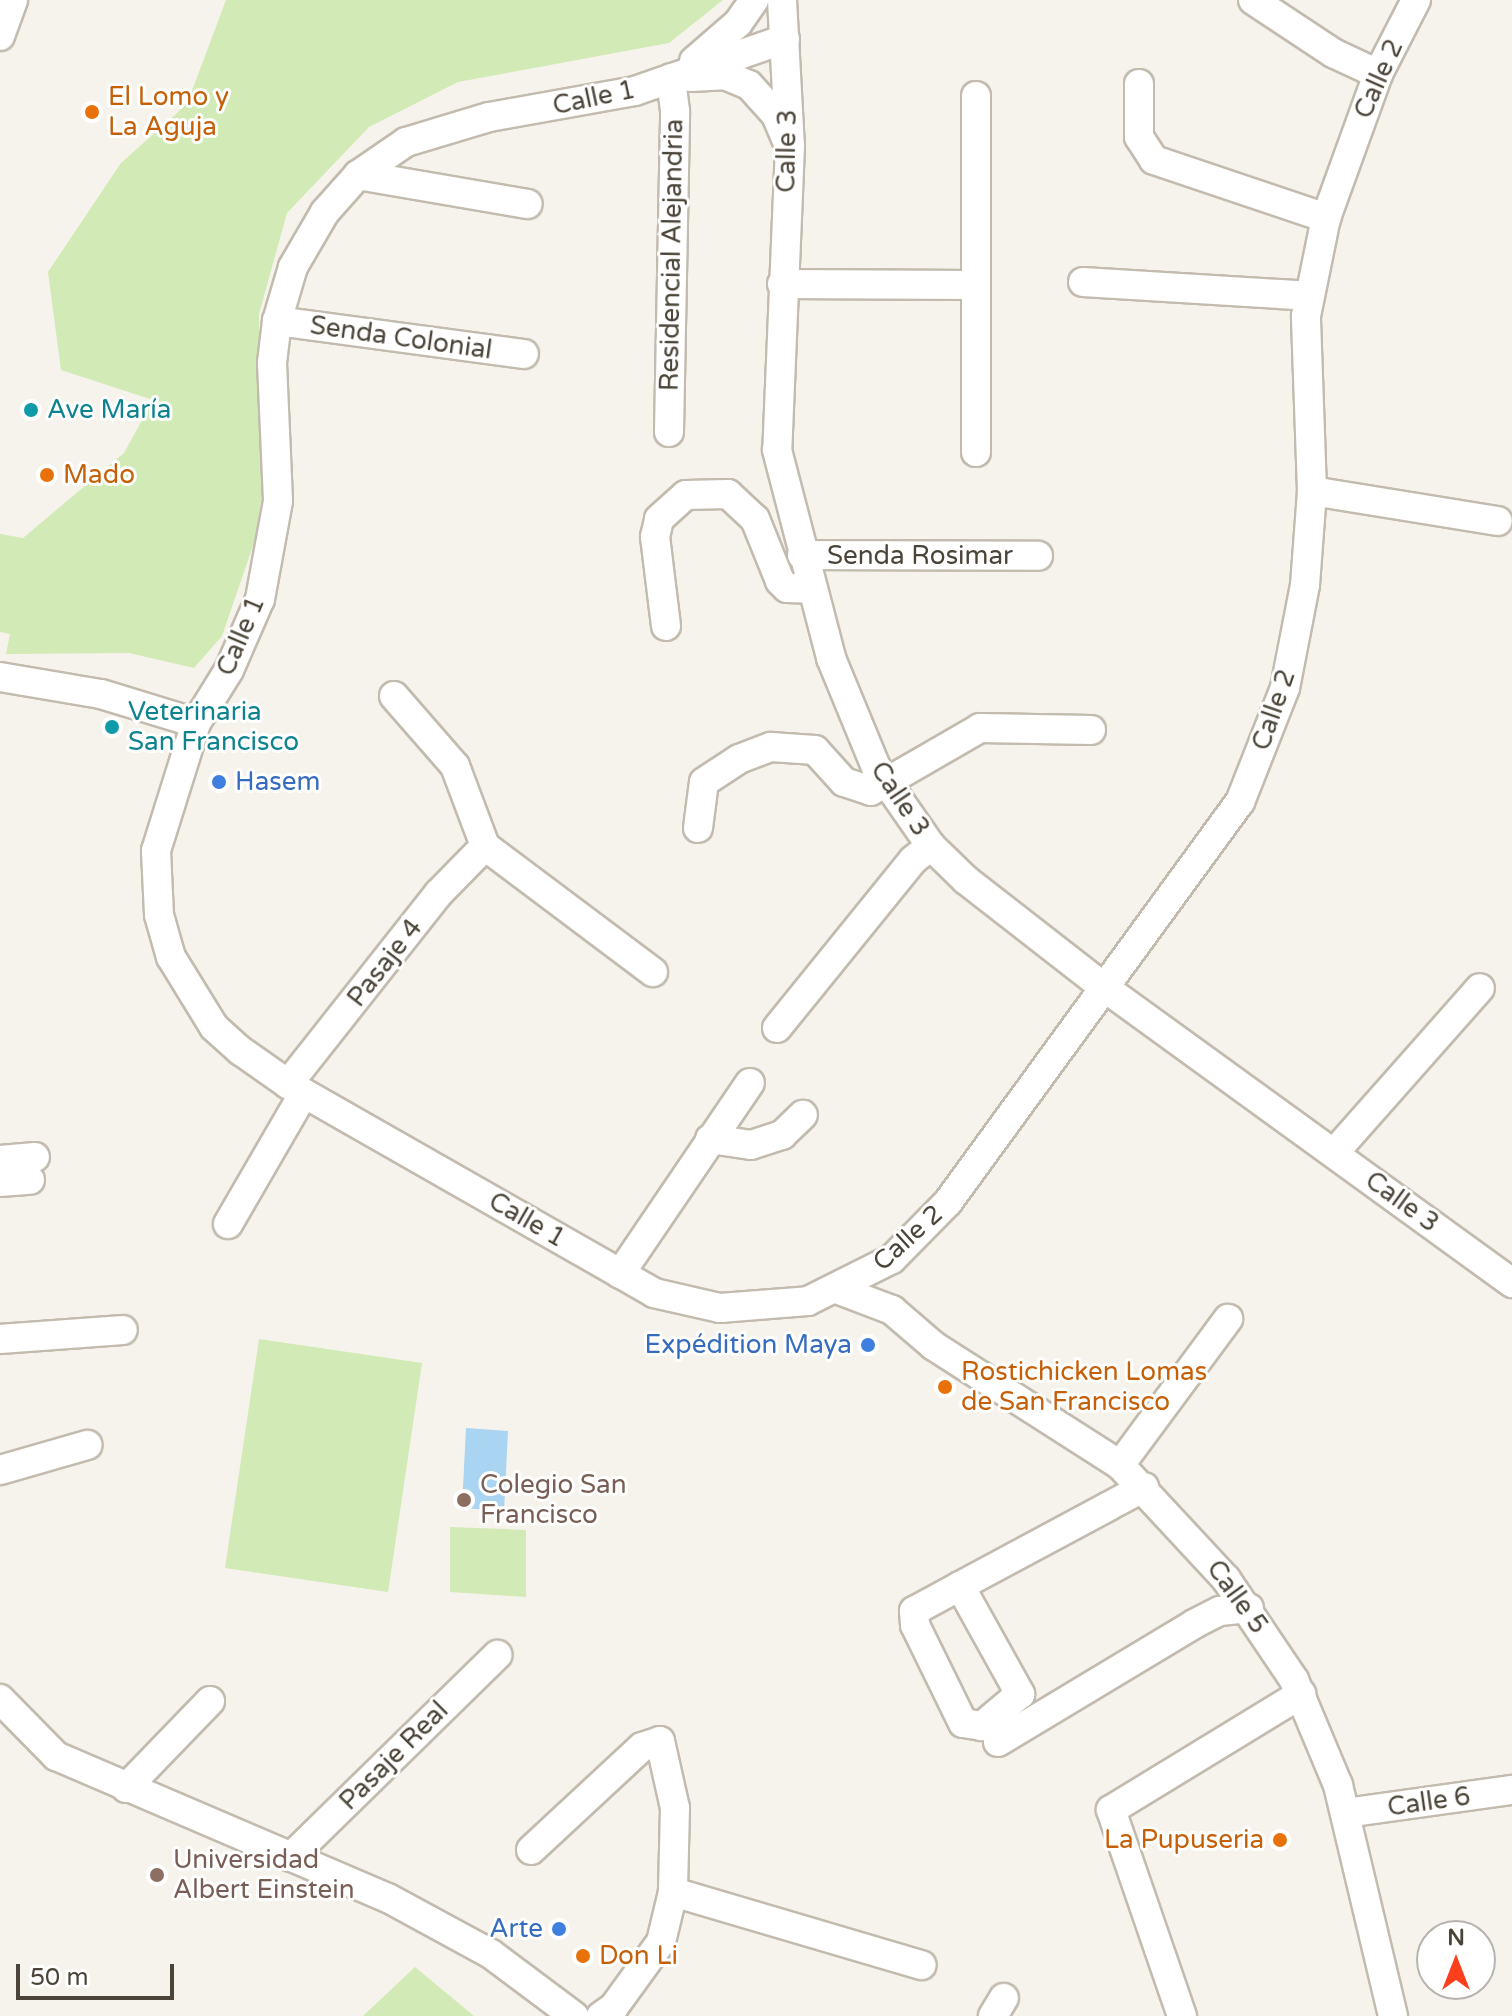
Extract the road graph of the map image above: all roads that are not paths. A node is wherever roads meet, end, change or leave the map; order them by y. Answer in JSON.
{"nodes":[{"id":1,"x":13,"y":0,"type":"edge"},
{"id":2,"x":754,"y":0,"type":"edge"},
{"id":3,"x":782,"y":0,"type":"edge"},
{"id":4,"x":1253,"y":0,"type":"edge"},
{"id":5,"x":1416,"y":0,"type":"edge"},
{"id":6,"x":0,"y":36,"type":"edge"},
{"id":7,"x":785,"y":39,"type":"junction"},
{"id":8,"x":1378,"y":74,"type":"junction"},
{"id":9,"x":671,"y":78,"type":"junction"},
{"id":10,"x":1139,"y":84,"type":"dead end"},
{"id":11,"x":976,"y":96,"type":"dead end"},
{"id":12,"x":790,"y":146,"type":"junction"},
{"id":13,"x":358,"y":175,"type":"junction"},
{"id":14,"x":528,"y":204,"type":"dead end"},
{"id":15,"x":1326,"y":218,"type":"junction"},
{"id":16,"x":1083,"y":282,"type":"dead end"},
{"id":17,"x":782,"y":284,"type":"junction"},
{"id":18,"x":973,"y":285,"type":"junction"},
{"id":19,"x":1309,"y":296,"type":"junction"},
{"id":20,"x":277,"y":321,"type":"junction"},
{"id":21,"x":524,"y":354,"type":"dead end"},
{"id":22,"x":669,"y":432,"type":"dead end"},
{"id":23,"x":976,"y":452,"type":"dead end"},
{"id":24,"x":1312,"y":491,"type":"junction"},
{"id":25,"x":1498,"y":521,"type":"dead end"},
{"id":26,"x":802,"y":555,"type":"junction"},
{"id":27,"x":1038,"y":556,"type":"dead end"},
{"id":28,"x":810,"y":589,"type":"junction"},
{"id":29,"x":666,"y":626,"type":"dead end"},
{"id":30,"x":0,"y":677,"type":"edge"},
{"id":31,"x":394,"y":696,"type":"dead end"},
{"id":32,"x":196,"y":723,"type":"junction"},
{"id":33,"x":1091,"y":730,"type":"dead end"},
{"id":34,"x":887,"y":783,"type":"junction"},
{"id":35,"x":698,"y":828,"type":"dead end"},
{"id":36,"x":485,"y":846,"type":"junction"},
{"id":37,"x":931,"y":846,"type":"junction"},
{"id":38,"x":653,"y":972,"type":"dead end"},
{"id":39,"x":1101,"y":985,"type":"junction"},
{"id":40,"x":1480,"y":988,"type":"dead end"},
{"id":41,"x":777,"y":1028,"type":"dead end"},
{"id":42,"x":750,"y":1083,"type":"dead end"},
{"id":43,"x":296,"y":1088,"type":"junction"},
{"id":44,"x":803,"y":1115,"type":"dead end"},
{"id":45,"x":710,"y":1139,"type":"junction"},
{"id":46,"x":1334,"y":1153,"type":"junction"},
{"id":47,"x":0,"y":1160,"type":"edge"},
{"id":48,"x":0,"y":1182,"type":"edge"},
{"id":49,"x":228,"y":1224,"type":"dead end"},
{"id":50,"x":892,"y":1259,"type":"junction"},
{"id":51,"x":620,"y":1274,"type":"junction"},
{"id":52,"x":1512,"y":1283,"type":"edge"},
{"id":53,"x":839,"y":1290,"type":"junction"},
{"id":54,"x":892,"y":1310,"type":"junction"},
{"id":55,"x":1228,"y":1319,"type":"dead end"},
{"id":56,"x":123,"y":1330,"type":"dead end"},
{"id":57,"x":0,"y":1339,"type":"edge"},
{"id":58,"x":87,"y":1445,"type":"dead end"},
{"id":59,"x":1120,"y":1465,"type":"junction"},
{"id":60,"x":0,"y":1470,"type":"edge"},
{"id":61,"x":1144,"y":1487,"type":"junction"},
{"id":62,"x":960,"y":1586,"type":"junction"},
{"id":63,"x":1249,"y":1608,"type":"junction"},
{"id":64,"x":497,"y":1655,"type":"dead end"},
{"id":65,"x":1301,"y":1694,"type":"junction"},
{"id":66,"x":0,"y":1699,"type":"edge"},
{"id":67,"x":210,"y":1701,"type":"dead end"},
{"id":68,"x":998,"y":1742,"type":"dead end"},
{"id":69,"x":126,"y":1788,"type":"junction"},
{"id":70,"x":1512,"y":1790,"type":"edge"},
{"id":71,"x":1346,"y":1813,"type":"junction"},
{"id":72,"x":531,"y":1850,"type":"dead end"},
{"id":73,"x":291,"y":1857,"type":"junction"},
{"id":74,"x":673,"y":1892,"type":"junction"},
{"id":75,"x":921,"y":1965,"type":"dead end"},
{"id":76,"x":1387,"y":2013,"type":"edge"},
{"id":77,"x":574,"y":2016,"type":"edge"},
{"id":78,"x":601,"y":2016,"type":"edge"},
{"id":79,"x":1182,"y":2016,"type":"edge"}],
"edges":[{"from":1,"to":6,"type":"street"},
{"from":2,"to":9,"type":"street"},
{"from":3,"to":7,"type":"street"},
{"from":4,"to":8,"type":"street"},
{"from":5,"to":8,"type":"street","name":"Calle 2"},
{"from":7,"to":9,"type":"street","name":"Calle 1"},
{"from":7,"to":12,"type":"street","name":"Calle 3"},
{"from":8,"to":15,"type":"street","name":"Calle 2"},
{"from":9,"to":12,"type":"street"},
{"from":9,"to":13,"type":"street","name":"Calle 1"},
{"from":9,"to":22,"type":"street","name":"Residencial Alejandria"},
{"from":10,"to":15,"type":"street"},
{"from":11,"to":18,"type":"street"},
{"from":12,"to":17,"type":"street","name":"Calle 3"},
{"from":13,"to":14,"type":"street"},
{"from":13,"to":20,"type":"street","name":"Calle 1"},
{"from":15,"to":19,"type":"street","name":"Calle 2"},
{"from":16,"to":19,"type":"street"},
{"from":17,"to":18,"type":"street"},
{"from":17,"to":26,"type":"street","name":"Calle 3"},
{"from":18,"to":23,"type":"street"},
{"from":19,"to":24,"type":"street","name":"Calle 2"},
{"from":20,"to":21,"type":"street","name":"Senda Colonial"},
{"from":20,"to":32,"type":"street","name":"Calle 1"},
{"from":24,"to":25,"type":"street"},
{"from":24,"to":39,"type":"street","name":"Calle 2"},
{"from":26,"to":27,"type":"street","name":"Senda Rosimar"},
{"from":26,"to":28,"type":"street","name":"Calle 3"},
{"from":28,"to":29,"type":"street"},
{"from":28,"to":34,"type":"street","name":"Calle 3"},
{"from":30,"to":32,"type":"street"},
{"from":31,"to":36,"type":"street"},
{"from":32,"to":43,"type":"street","name":"Calle 1"},
{"from":33,"to":34,"type":"street"},
{"from":34,"to":35,"type":"street"},
{"from":34,"to":37,"type":"street","name":"Calle 3"},
{"from":36,"to":38,"type":"street"},
{"from":36,"to":43,"type":"street","name":"Pasaje 4"},
{"from":37,"to":39,"type":"street","name":"Calle 3"},
{"from":37,"to":41,"type":"street"},
{"from":39,"to":46,"type":"street","name":"Calle 3"},
{"from":39,"to":50,"type":"street","name":"Calle 2"},
{"from":40,"to":46,"type":"street"},
{"from":42,"to":45,"type":"street"},
{"from":43,"to":49,"type":"street","name":"Pasaje 4"},
{"from":43,"to":51,"type":"street","name":"Calle 1"},
{"from":44,"to":45,"type":"street"},
{"from":45,"to":51,"type":"street"},
{"from":46,"to":52,"type":"street","name":"Calle 3"},
{"from":47,"to":48,"type":"street"},
{"from":50,"to":53,"type":"street","name":"Calle 2"},
{"from":50,"to":54,"type":"street"},
{"from":51,"to":53,"type":"street","name":"Calle 1"},
{"from":53,"to":54,"type":"street","name":"Calle 5"},
{"from":54,"to":59,"type":"street","name":"Calle 5"},
{"from":55,"to":59,"type":"street"},
{"from":56,"to":57,"type":"street"},
{"from":58,"to":60,"type":"street"},
{"from":59,"to":61,"type":"street","name":"Calle 5"},
{"from":61,"to":62,"type":"street"},
{"from":61,"to":63,"type":"street","name":"Calle 5"},
{"from":62,"to":62,"type":"street"},
{"from":63,"to":65,"type":"street","name":"Calle 5"},
{"from":63,"to":68,"type":"street"},
{"from":64,"to":73,"type":"street","name":"Pasaje Real"},
{"from":65,"to":71,"type":"street","name":"Calle 5"},
{"from":65,"to":79,"type":"street"},
{"from":66,"to":69,"type":"street"},
{"from":67,"to":69,"type":"street"},
{"from":69,"to":73,"type":"street"},
{"from":70,"to":71,"type":"street","name":"Calle 6"},
{"from":71,"to":76,"type":"street","name":"Calle 5"},
{"from":72,"to":74,"type":"street"},
{"from":73,"to":77,"type":"street"},
{"from":74,"to":75,"type":"street"},
{"from":74,"to":78,"type":"street"}]}
